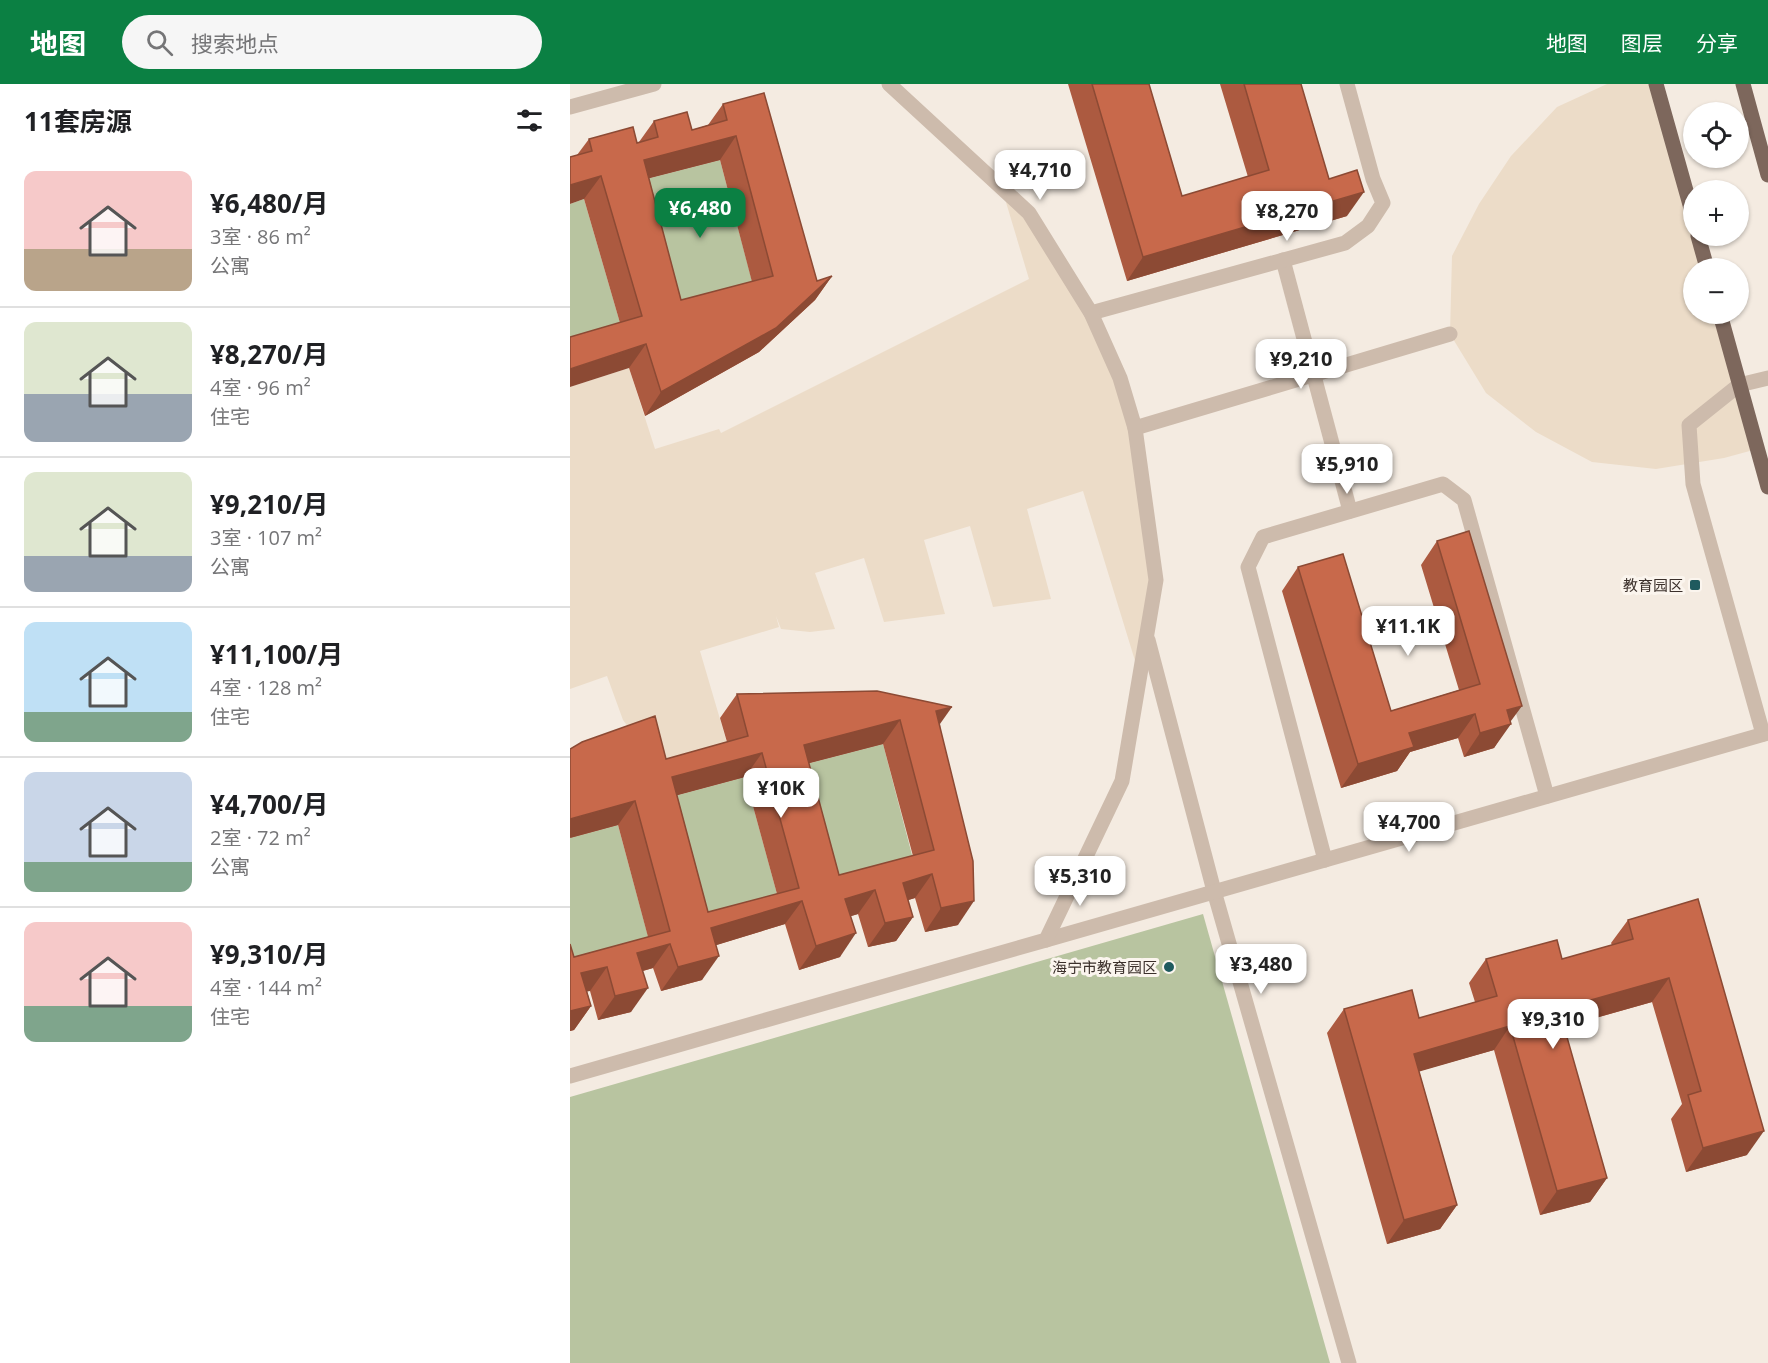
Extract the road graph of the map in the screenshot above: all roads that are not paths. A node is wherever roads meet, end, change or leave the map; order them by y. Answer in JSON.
{"nodes":[{"id":1,"x":654,"y":84,"type":"edge"},
{"id":2,"x":889,"y":84,"type":"edge"},
{"id":3,"x":1347,"y":84,"type":"edge"},
{"id":4,"x":1656,"y":84,"type":"edge"},
{"id":5,"x":1743,"y":84,"type":"edge"},
{"id":6,"x":570,"y":107,"type":"edge"},
{"id":7,"x":1768,"y":175,"type":"edge"},
{"id":8,"x":1683,"y":180,"type":"edge"},
{"id":9,"x":1283,"y":260,"type":"junction"},
{"id":10,"x":1091,"y":313,"type":"junction"},
{"id":11,"x":1723,"y":324,"type":"edge"},
{"id":12,"x":1450,"y":334,"type":"dead end"},
{"id":13,"x":1768,"y":378,"type":"edge"},
{"id":14,"x":1739,"y":385,"type":"junction"},
{"id":15,"x":1135,"y":428,"type":"junction"},
{"id":16,"x":1768,"y":487,"type":"edge"},
{"id":17,"x":1350,"y":511,"type":"junction"},
{"id":18,"x":1147,"y":635,"type":"junction"},
{"id":19,"x":1766,"y":734,"type":"edge"},
{"id":20,"x":1547,"y":796,"type":"junction"},
{"id":21,"x":1325,"y":860,"type":"junction"},
{"id":22,"x":1214,"y":891,"type":"junction"},
{"id":23,"x":1046,"y":940,"type":"junction"},
{"id":24,"x":570,"y":1076,"type":"edge"},
{"id":25,"x":1349,"y":1363,"type":"edge"}],
"edges":[{"from":1,"to":6,"type":"street"},
{"from":2,"to":10,"type":"street"},
{"from":3,"to":9,"type":"street"},
{"from":4,"to":8,"type":"main road"},
{"from":5,"to":7,"type":"main road"},
{"from":9,"to":10,"type":"street"},
{"from":9,"to":17,"type":"street"},
{"from":10,"to":15,"type":"street"},
{"from":11,"to":14,"type":"main road"},
{"from":12,"to":15,"type":"street"},
{"from":13,"to":14,"type":"street"},
{"from":14,"to":16,"type":"main road"},
{"from":14,"to":19,"type":"street"},
{"from":15,"to":18,"type":"street"},
{"from":17,"to":20,"type":"street"},
{"from":17,"to":21,"type":"street"},
{"from":18,"to":22,"type":"street"},
{"from":18,"to":23,"type":"street"},
{"from":19,"to":20,"type":"street"},
{"from":20,"to":21,"type":"street"},
{"from":21,"to":22,"type":"street"},
{"from":22,"to":23,"type":"street"},
{"from":22,"to":25,"type":"street"},
{"from":23,"to":24,"type":"street"}]}
